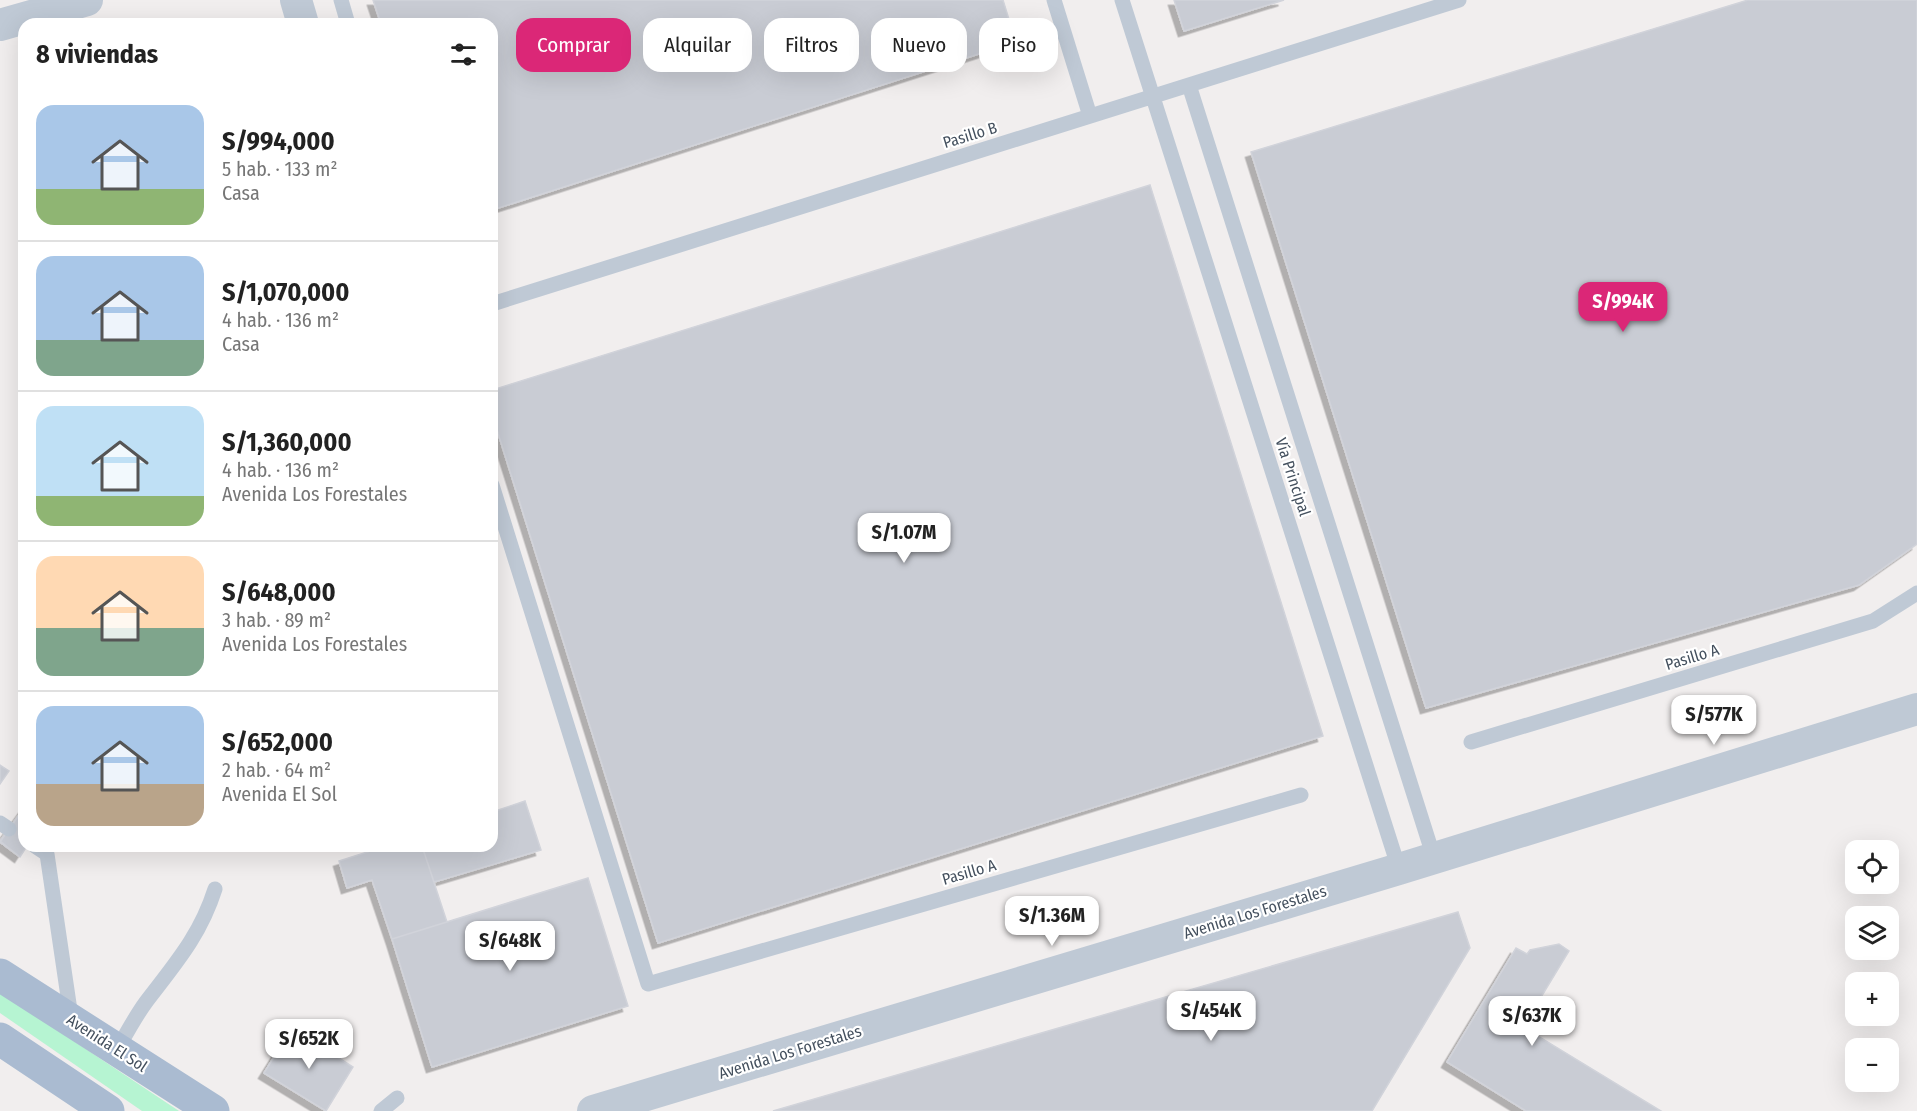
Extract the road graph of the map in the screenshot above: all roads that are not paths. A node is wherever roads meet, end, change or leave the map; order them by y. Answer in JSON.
{"nodes":[{"id":1,"x":87,"y":0,"type":"edge"},
{"id":2,"x":296,"y":0,"type":"edge"},
{"id":3,"x":341,"y":0,"type":"edge"},
{"id":4,"x":1054,"y":0,"type":"edge"},
{"id":5,"x":1122,"y":0,"type":"edge"},
{"id":6,"x":1459,"y":0,"type":"edge"},
{"id":7,"x":49,"y":18,"type":"edge"},
{"id":8,"x":301,"y":18,"type":"edge"},
{"id":9,"x":346,"y":18,"type":"edge"},
{"id":10,"x":18,"y":22,"type":"edge"},
{"id":11,"x":0,"y":25,"type":"edge"},
{"id":12,"x":1189,"y":85,"type":"junction"},
{"id":13,"x":1152,"y":97,"type":"junction"},
{"id":14,"x":1090,"y":116,"type":"junction"},
{"id":15,"x":498,"y":302,"type":"edge"},
{"id":16,"x":498,"y":504,"type":"edge"},
{"id":17,"x":1917,"y":593,"type":"edge"},
{"id":18,"x":1917,"y":709,"type":"edge"},
{"id":19,"x":1472,"y":742,"type":"dead end"},
{"id":20,"x":1301,"y":795,"type":"dead end"},
{"id":21,"x":44,"y":852,"type":"edge"},
{"id":22,"x":1434,"y":858,"type":"junction"},
{"id":23,"x":1399,"y":869,"type":"junction"},
{"id":24,"x":215,"y":889,"type":"dead end"},
{"id":25,"x":0,"y":975,"type":"edge"},
{"id":26,"x":71,"y":1020,"type":"junction"},
{"id":27,"x":0,"y":1038,"type":"edge"},
{"id":28,"x":117,"y":1050,"type":"junction"},
{"id":29,"x":397,"y":1098,"type":"dead end"},
{"id":30,"x":108,"y":1111,"type":"edge"},
{"id":31,"x":213,"y":1111,"type":"edge"},
{"id":32,"x":381,"y":1111,"type":"edge"},
{"id":33,"x":593,"y":1111,"type":"edge"}],
"edges":[{"from":1,"to":7,"type":"street"},
{"from":2,"to":8,"type":"street"},
{"from":3,"to":9,"type":"lane"},
{"from":4,"to":14,"type":"lane"},
{"from":5,"to":13,"type":"lane","name":"Vía Principal"},
{"from":6,"to":12,"type":"lane","name":"Pasillo B"},
{"from":10,"to":11,"type":"street"},
{"from":12,"to":13,"type":"lane","name":"Pasillo B"},
{"from":12,"to":22,"type":"lane"},
{"from":13,"to":14,"type":"lane","name":"Pasillo B"},
{"from":13,"to":23,"type":"lane","name":"Vía Principal"},
{"from":14,"to":15,"type":"lane","name":"Pasillo B"},
{"from":16,"to":20,"type":"lane","name":"Pasillo A"},
{"from":17,"to":19,"type":"lane","name":"Pasillo A"},
{"from":18,"to":22,"type":"street","name":"Avenida Los Forestales"},
{"from":21,"to":26,"type":"lane"},
{"from":22,"to":23,"type":"street","name":"Avenida Los Forestales"},
{"from":23,"to":33,"type":"street","name":"Avenida Los Forestales"},
{"from":24,"to":28,"type":"lane"},
{"from":25,"to":26,"type":"main road","name":"Avenida El Sol"},
{"from":26,"to":28,"type":"main road","name":"Avenida El Sol"},
{"from":27,"to":30,"type":"main road"},
{"from":28,"to":31,"type":"main road","name":"Avenida El Sol"},
{"from":29,"to":32,"type":"lane"}]}
